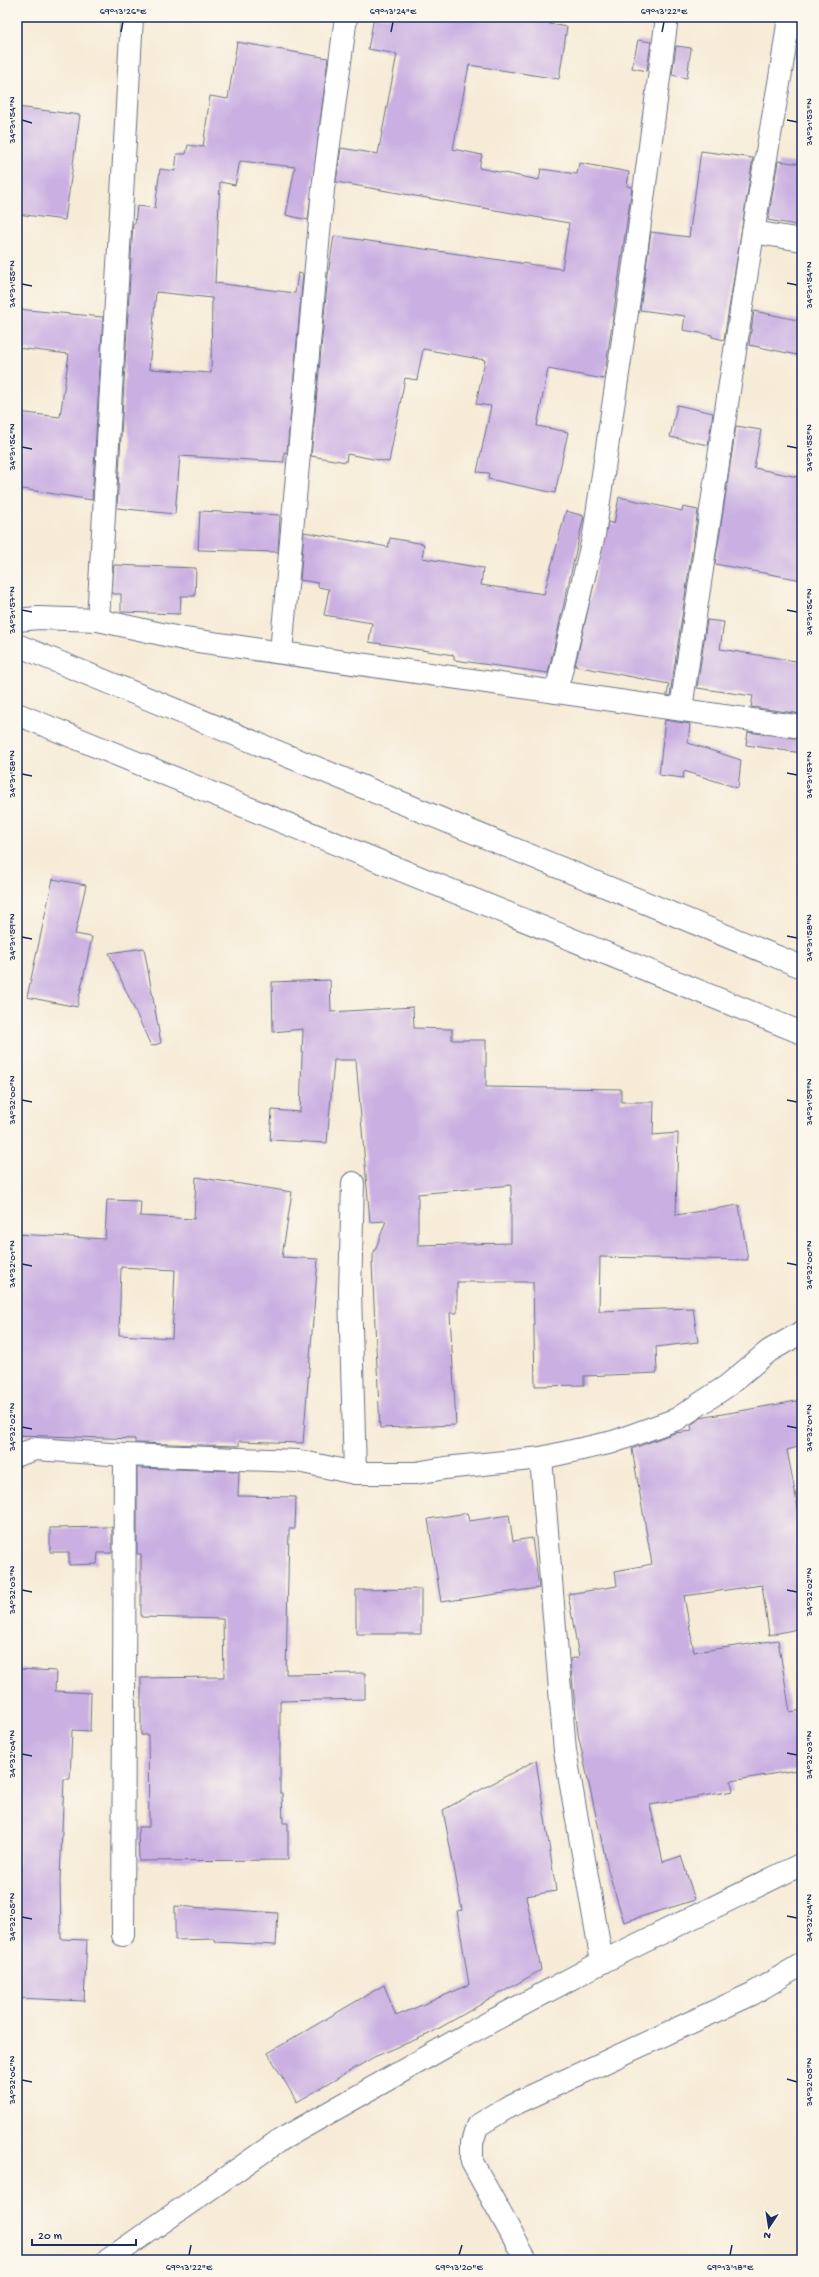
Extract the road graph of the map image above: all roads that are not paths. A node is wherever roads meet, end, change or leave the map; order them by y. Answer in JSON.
{"nodes":[{"id":1,"x":132,"y":17,"type":"edge"},
{"id":2,"x":346,"y":17,"type":"edge"},
{"id":3,"x":667,"y":17,"type":"edge"},
{"id":4,"x":789,"y":17,"type":"edge"},
{"id":5,"x":753,"y":232,"type":"junction"},
{"id":6,"x":802,"y":240,"type":"edge"},
{"id":7,"x":17,"y":620,"type":"edge"},
{"id":8,"x":98,"y":620,"type":"junction"},
{"id":9,"x":17,"y":645,"type":"edge"},
{"id":10,"x":281,"y":652,"type":"junction"},
{"id":11,"x":556,"y":692,"type":"junction"},
{"id":12,"x":681,"y":708,"type":"junction"},
{"id":13,"x":17,"y":714,"type":"edge"},
{"id":14,"x":802,"y":726,"type":"edge"},
{"id":15,"x":802,"y":967,"type":"edge"},
{"id":16,"x":802,"y":1034,"type":"edge"},
{"id":17,"x":353,"y":1183,"type":"dead end"},
{"id":18,"x":802,"y":1332,"type":"edge"},
{"id":19,"x":17,"y":1455,"type":"edge"},
{"id":20,"x":124,"y":1455,"type":"junction"},
{"id":21,"x":541,"y":1458,"type":"junction"},
{"id":22,"x":355,"y":1472,"type":"junction"},
{"id":23,"x":802,"y":1864,"type":"edge"},
{"id":24,"x":123,"y":1935,"type":"dead end"},
{"id":25,"x":602,"y":1962,"type":"junction"},
{"id":26,"x":802,"y":1964,"type":"edge"},
{"id":27,"x":108,"y":2260,"type":"edge"},
{"id":28,"x":526,"y":2260,"type":"edge"}],
"edges":[{"from":1,"to":8,"type":"street"},
{"from":2,"to":10,"type":"street"},
{"from":3,"to":11,"type":"street"},
{"from":4,"to":5,"type":"street"},
{"from":5,"to":6,"type":"street"},
{"from":5,"to":12,"type":"street"},
{"from":7,"to":8,"type":"street"},
{"from":8,"to":10,"type":"street"},
{"from":9,"to":15,"type":"street"},
{"from":10,"to":11,"type":"street"},
{"from":11,"to":12,"type":"street"},
{"from":12,"to":14,"type":"street"},
{"from":13,"to":16,"type":"street"},
{"from":17,"to":22,"type":"street"},
{"from":18,"to":21,"type":"street"},
{"from":19,"to":20,"type":"street"},
{"from":20,"to":22,"type":"street"},
{"from":20,"to":24,"type":"street"},
{"from":21,"to":22,"type":"street"},
{"from":21,"to":25,"type":"street"},
{"from":23,"to":25,"type":"street"},
{"from":25,"to":27,"type":"street"},
{"from":26,"to":28,"type":"street"}]}
